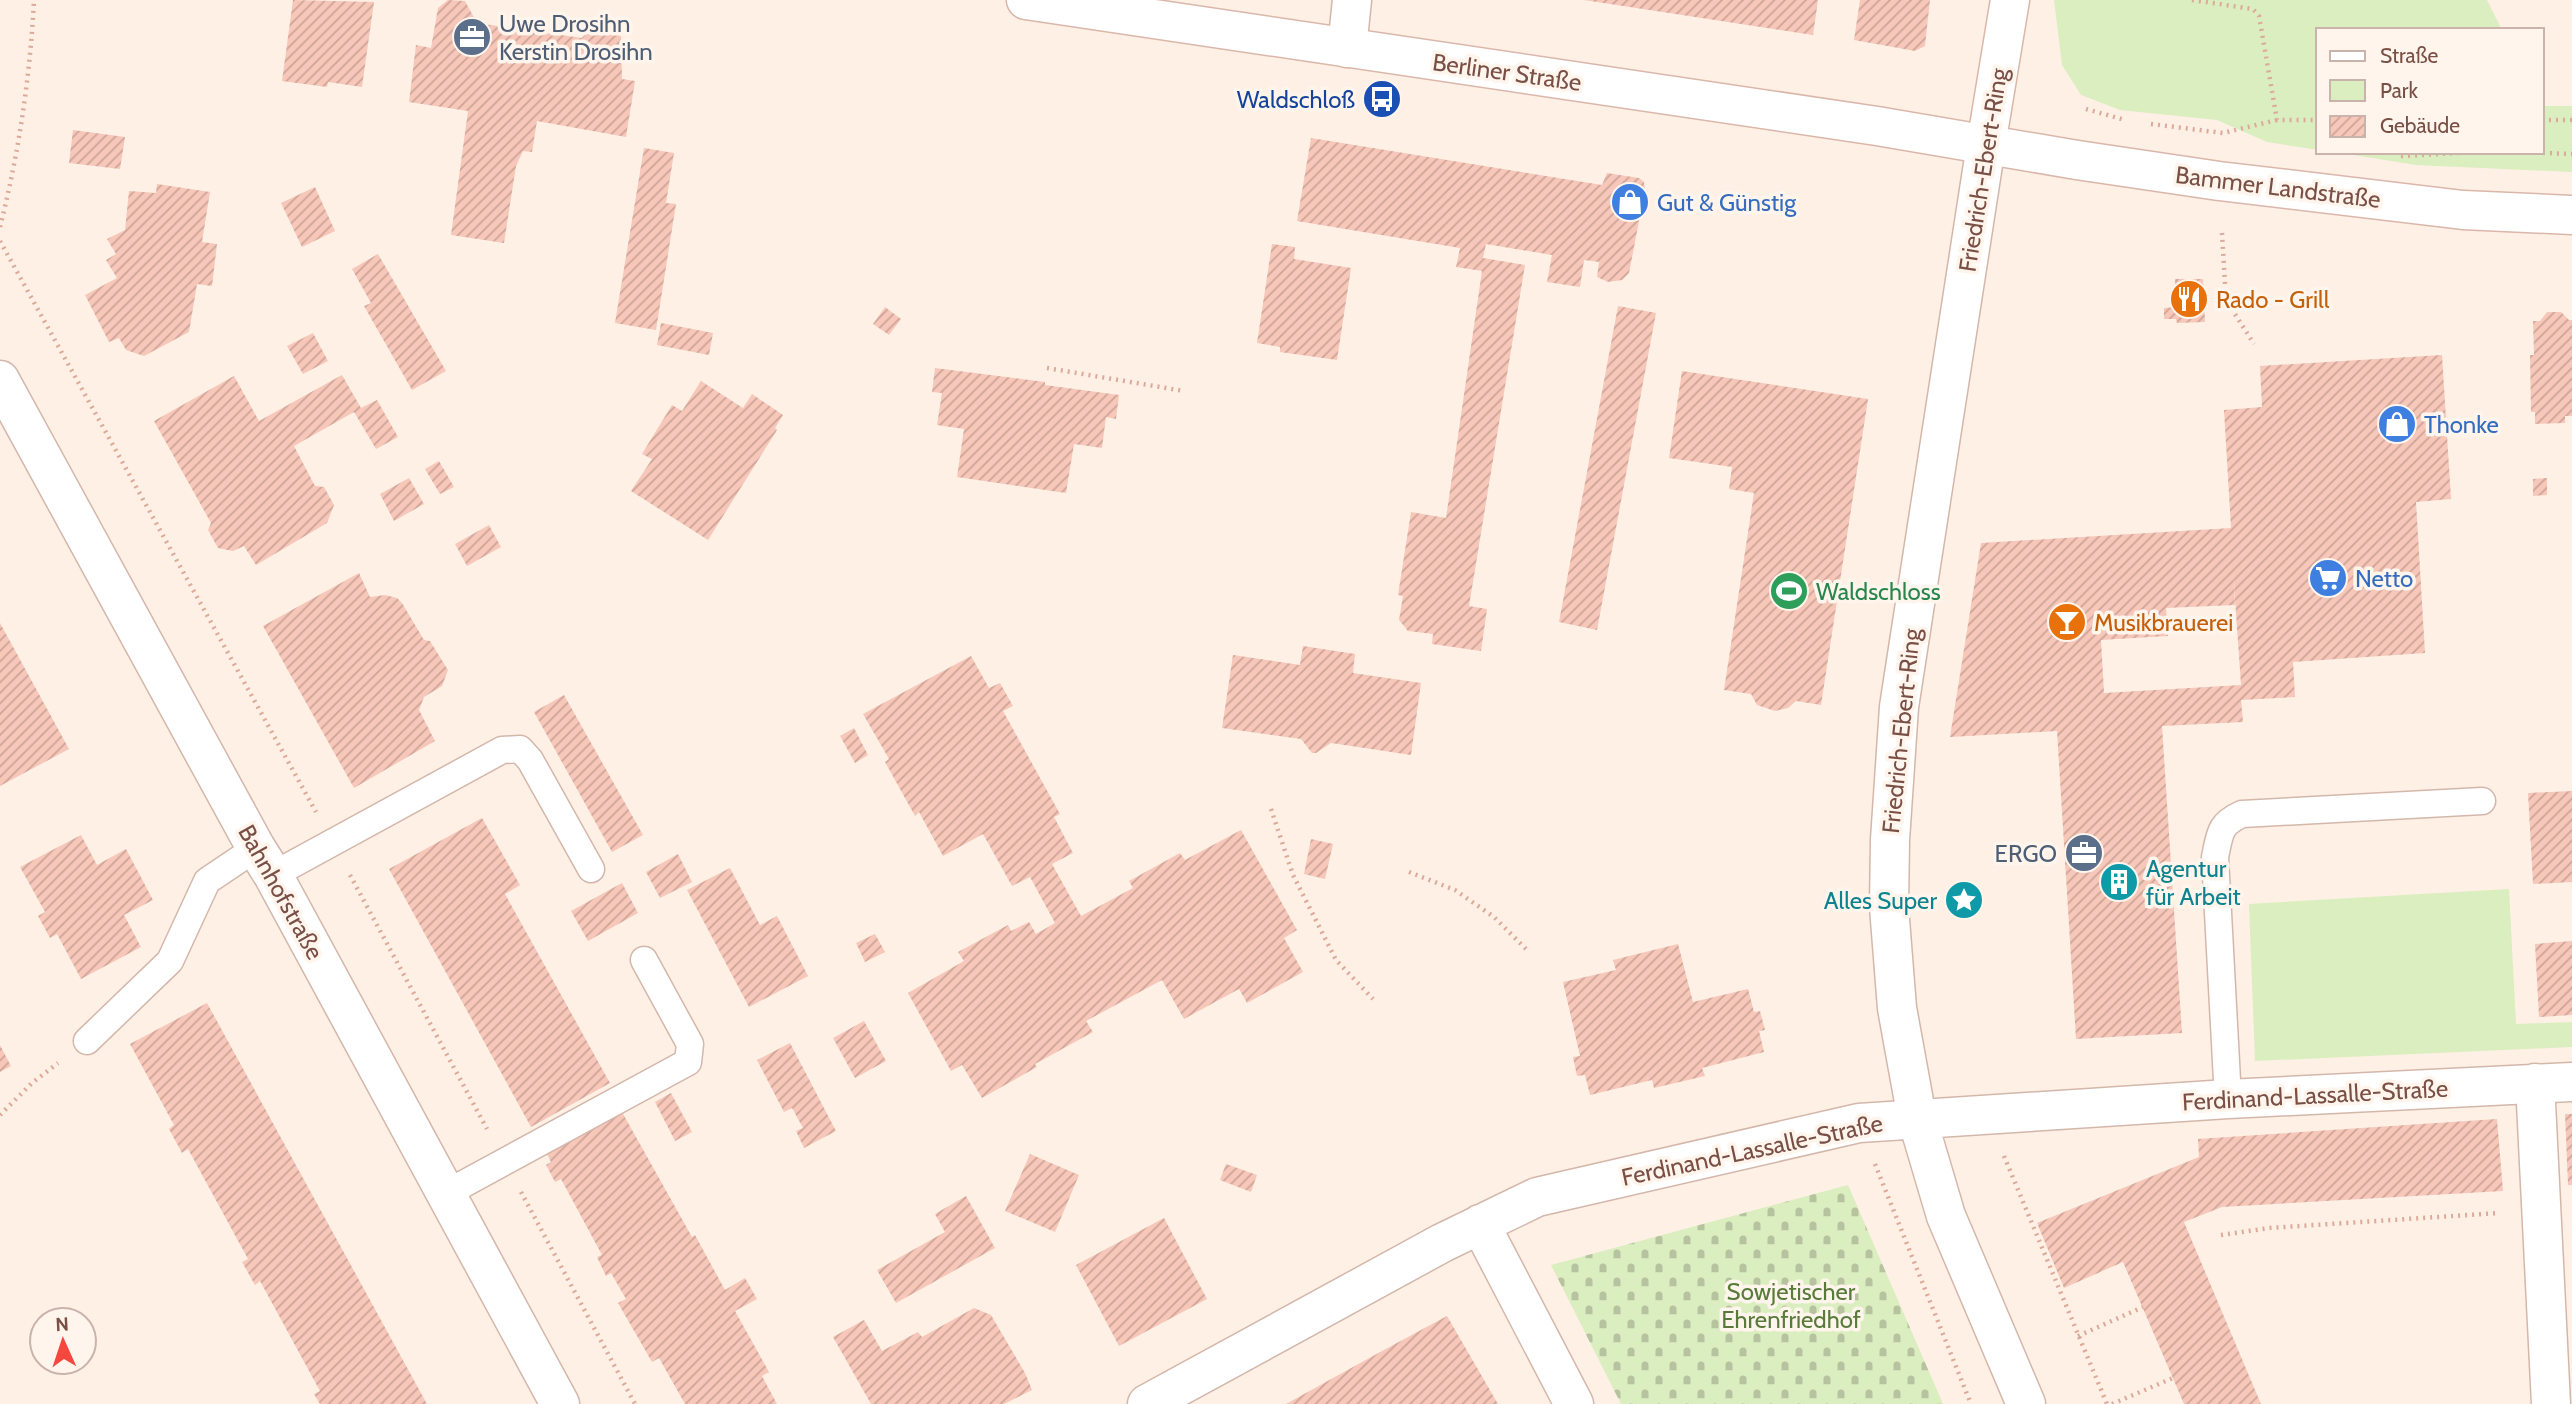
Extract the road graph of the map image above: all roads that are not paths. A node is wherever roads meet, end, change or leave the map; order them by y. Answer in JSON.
{"nodes":[{"id":1,"x":1026,"y":0,"type":"edge"},
{"id":2,"x":1352,"y":0,"type":"edge"},
{"id":3,"x":2010,"y":0,"type":"edge"},
{"id":4,"x":1347,"y":48,"type":"junction"},
{"id":5,"x":1986,"y":145,"type":"junction"},
{"id":6,"x":2572,"y":215,"type":"edge"},
{"id":7,"x":0,"y":380,"type":"edge"},
{"id":8,"x":2482,"y":801,"type":"dead end"},
{"id":9,"x":264,"y":861,"type":"junction"},
{"id":10,"x":592,"y":869,"type":"dead end"},
{"id":11,"x":644,"y":960,"type":"dead end"},
{"id":12,"x":87,"y":1041,"type":"road end"},
{"id":13,"x":2553,"y":1082,"type":"edge"},
{"id":14,"x":2228,"y":1099,"type":"junction"},
{"id":15,"x":1917,"y":1118,"type":"junction"},
{"id":16,"x":445,"y":1195,"type":"junction"},
{"id":17,"x":1480,"y":1224,"type":"junction"},
{"id":18,"x":560,"y":1404,"type":"edge"},
{"id":19,"x":1147,"y":1404,"type":"edge"},
{"id":20,"x":1574,"y":1404,"type":"edge"},
{"id":21,"x":2026,"y":1404,"type":"edge"},
{"id":22,"x":2551,"y":1404,"type":"edge"}],
"edges":[{"from":1,"to":4,"type":"street","name":"Berliner Straße"},
{"from":2,"to":4,"type":"street"},
{"from":3,"to":5,"type":"street","name":"Friedrich-Ebert-Ring"},
{"from":4,"to":5,"type":"street","name":"Berliner Straße"},
{"from":5,"to":6,"type":"street","name":"Bammer Landstraße"},
{"from":5,"to":15,"type":"street","name":"Friedrich-Ebert-Ring"},
{"from":7,"to":9,"type":"street","name":"Bahnhofstraße"},
{"from":8,"to":14,"type":"lane"},
{"from":9,"to":10,"type":"lane"},
{"from":9,"to":12,"type":"lane"},
{"from":9,"to":16,"type":"street","name":"Bahnhofstraße"},
{"from":11,"to":16,"type":"lane"},
{"from":13,"to":14,"type":"street","name":"Ferdinand-Lassalle-Straße"},
{"from":13,"to":22,"type":"street","name":"Ferdinand-Lassalle-Straße"},
{"from":14,"to":15,"type":"street","name":"Ferdinand-Lassalle-Straße"},
{"from":15,"to":17,"type":"street","name":"Ferdinand-Lassalle-Straße"},
{"from":15,"to":21,"type":"street","name":"Friedrich-Ebert-Ring"},
{"from":16,"to":18,"type":"street","name":"Bahnhofstraße"},
{"from":17,"to":19,"type":"street","name":"Ferdinand-Lassalle-Straße"},
{"from":17,"to":20,"type":"street"}]}
